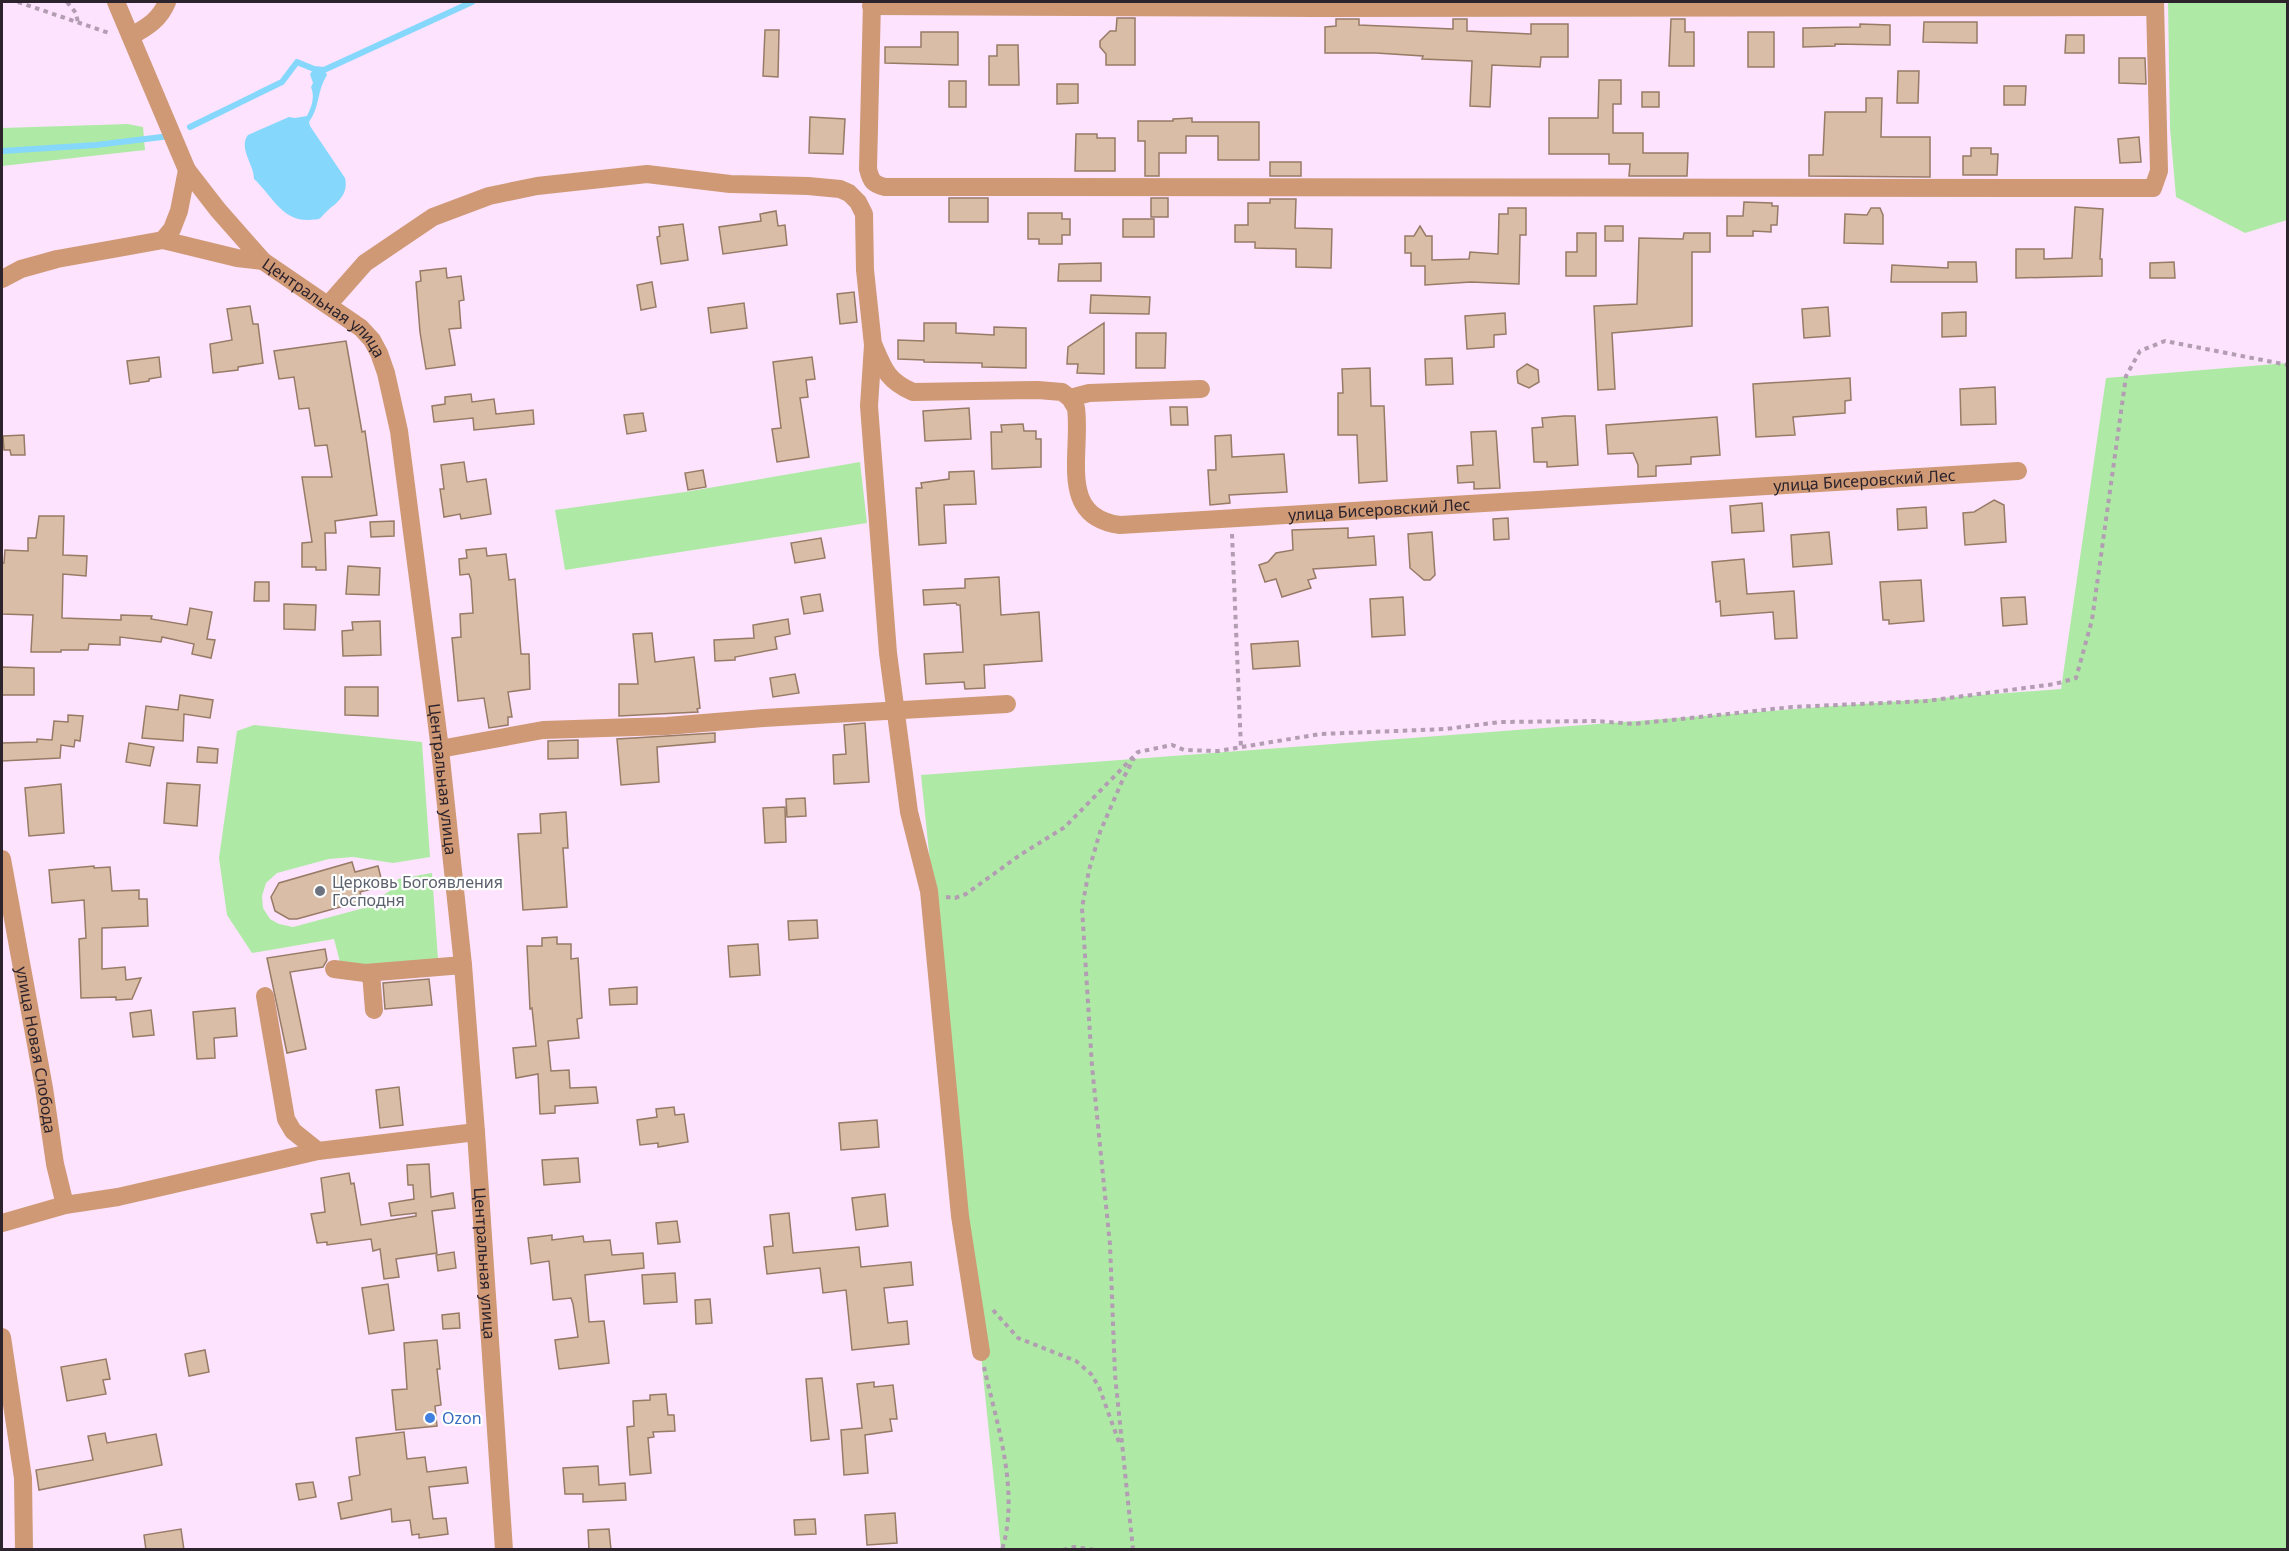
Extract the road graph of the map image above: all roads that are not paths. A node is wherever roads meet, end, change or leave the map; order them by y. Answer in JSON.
{"nodes":[{"id":1,"x":116,"y":2,"type":"edge"},
{"id":2,"x":167,"y":2,"type":"edge"},
{"id":3,"x":871,"y":4,"type":"edge"},
{"id":4,"x":2155,"y":4,"type":"edge"},
{"id":5,"x":131,"y":36,"type":"junction"},
{"id":6,"x":187,"y":170,"type":"junction"},
{"id":7,"x":871,"y":181,"type":"junction"},
{"id":8,"x":854,"y":198,"type":"junction"},
{"id":9,"x":163,"y":240,"type":"junction"},
{"id":10,"x":263,"y":261,"type":"junction"},
{"id":11,"x":2,"y":279,"type":"edge"},
{"id":12,"x":328,"y":305,"type":"junction"},
{"id":13,"x":873,"y":345,"type":"junction"},
{"id":14,"x":1201,"y":389,"type":"dead end"},
{"id":15,"x":1070,"y":398,"type":"junction"},
{"id":16,"x":2018,"y":471,"type":"dead end"},
{"id":17,"x":1007,"y":704,"type":"dead end"},
{"id":18,"x":895,"y":710,"type":"junction"},
{"id":19,"x":440,"y":749,"type":"junction"},
{"id":20,"x":2,"y":859,"type":"edge"},
{"id":21,"x":463,"y":965,"type":"junction"},
{"id":22,"x":334,"y":969,"type":"dead end"},
{"id":23,"x":371,"y":973,"type":"junction"},
{"id":24,"x":265,"y":996,"type":"dead end"},
{"id":25,"x":374,"y":1010,"type":"dead end"},
{"id":26,"x":476,"y":1132,"type":"junction"},
{"id":27,"x":318,"y":1151,"type":"junction"},
{"id":28,"x":65,"y":1205,"type":"junction"},
{"id":29,"x":2,"y":1223,"type":"edge"},
{"id":30,"x":2,"y":1337,"type":"edge"},
{"id":31,"x":981,"y":1352,"type":"road end"},
{"id":32,"x":24,"y":1550,"type":"edge"},
{"id":33,"x":504,"y":1550,"type":"edge"}],
"edges":[{"from":1,"to":5,"type":"street","name":"Центральная улица"},
{"from":2,"to":5,"type":"street"},
{"from":3,"to":4,"type":"street"},
{"from":3,"to":7,"type":"street"},
{"from":4,"to":7,"type":"street"},
{"from":5,"to":6,"type":"street","name":"Центральная улица"},
{"from":6,"to":9,"type":"street"},
{"from":6,"to":10,"type":"street","name":"Центральная улица"},
{"from":7,"to":8,"type":"street"},
{"from":8,"to":12,"type":"street"},
{"from":8,"to":13,"type":"street"},
{"from":9,"to":10,"type":"street"},
{"from":9,"to":11,"type":"street"},
{"from":10,"to":12,"type":"street","name":"Центральная улица"},
{"from":12,"to":19,"type":"street","name":"Центральная улица"},
{"from":13,"to":15,"type":"street"},
{"from":13,"to":18,"type":"street"},
{"from":14,"to":15,"type":"street"},
{"from":15,"to":16,"type":"street","name":"улица Бисеровский Лес"},
{"from":17,"to":18,"type":"street"},
{"from":18,"to":19,"type":"street"},
{"from":18,"to":31,"type":"street"},
{"from":19,"to":21,"type":"street","name":"Центральная улица"},
{"from":20,"to":28,"type":"street","name":"улица Новая Слобода"},
{"from":21,"to":23,"type":"street"},
{"from":21,"to":26,"type":"street","name":"Центральная улица"},
{"from":22,"to":23,"type":"street"},
{"from":23,"to":25,"type":"street"},
{"from":24,"to":27,"type":"street"},
{"from":26,"to":27,"type":"street"},
{"from":26,"to":33,"type":"street","name":"Центральная улица"},
{"from":27,"to":28,"type":"street"},
{"from":28,"to":29,"type":"street"},
{"from":30,"to":32,"type":"street"}]}
